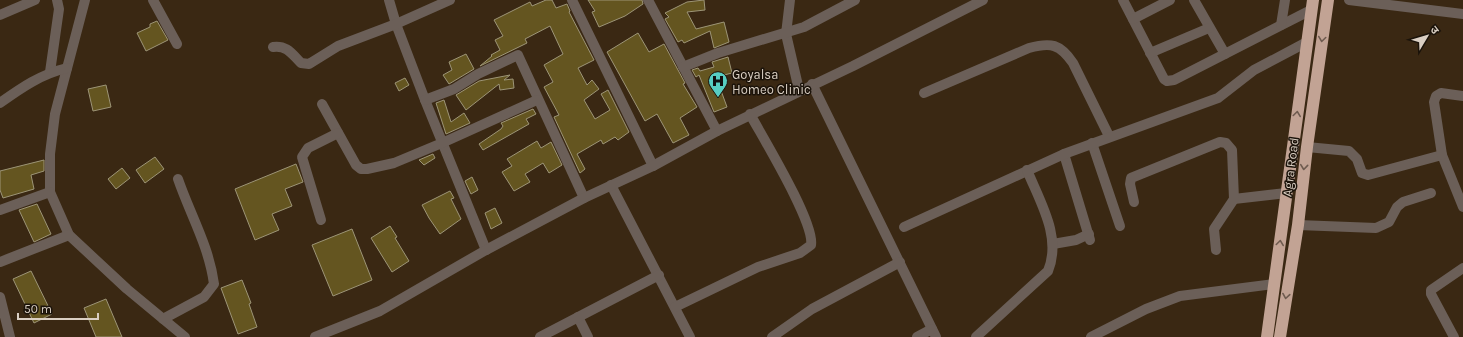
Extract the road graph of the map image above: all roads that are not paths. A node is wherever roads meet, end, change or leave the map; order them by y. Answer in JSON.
{"nodes":[{"id":1,"x":35,"y":0,"type":"edge"},
{"id":2,"x":57,"y":0,"type":"edge"},
{"id":3,"x":86,"y":0,"type":"edge"},
{"id":4,"x":153,"y":0,"type":"edge"},
{"id":5,"x":450,"y":0,"type":"edge"},
{"id":6,"x":572,"y":0,"type":"edge"},
{"id":7,"x":648,"y":0,"type":"edge"},
{"id":8,"x":790,"y":0,"type":"edge"},
{"id":9,"x":855,"y":0,"type":"edge"},
{"id":10,"x":983,"y":0,"type":"edge"},
{"id":11,"x":1123,"y":0,"type":"edge"},
{"id":12,"x":1170,"y":0,"type":"edge"},
{"id":13,"x":1194,"y":0,"type":"edge"},
{"id":14,"x":1284,"y":0,"type":"edge"},
{"id":15,"x":1328,"y":0,"type":"edge"},
{"id":16,"x":1349,"y":0,"type":"edge"},
{"id":17,"x":392,"y":1,"type":"edge"},
{"id":18,"x":1312,"y":5,"type":"edge"},
{"id":19,"x":1463,"y":14,"type":"edge"},
{"id":20,"x":0,"y":15,"type":"edge"},
{"id":21,"x":1133,"y":19,"type":"junction"},
{"id":22,"x":396,"y":24,"type":"junction"},
{"id":23,"x":1281,"y":25,"type":"junction"},
{"id":24,"x":1209,"y":28,"type":"junction"},
{"id":25,"x":786,"y":34,"type":"junction"},
{"id":26,"x":1307,"y":42,"type":"junction"},
{"id":27,"x":177,"y":44,"type":"dead end"},
{"id":28,"x":273,"y":47,"type":"dead end"},
{"id":29,"x":1150,"y":53,"type":"junction"},
{"id":30,"x":1225,"y":54,"type":"junction"},
{"id":31,"x":683,"y":67,"type":"junction"},
{"id":32,"x":67,"y":68,"type":"junction"},
{"id":33,"x":50,"y":72,"type":"junction"},
{"id":34,"x":812,"y":84,"type":"junction"},
{"id":35,"x":798,"y":90,"type":"junction"},
{"id":36,"x":924,"y":93,"type":"dead end"},
{"id":37,"x":1463,"y":96,"type":"edge"},
{"id":38,"x":425,"y":100,"type":"junction"},
{"id":39,"x":537,"y":100,"type":"junction"},
{"id":40,"x":0,"y":103,"type":"edge"},
{"id":41,"x":322,"y":104,"type":"dead end"},
{"id":42,"x":750,"y":114,"type":"junction"},
{"id":43,"x":717,"y":130,"type":"junction"},
{"id":44,"x":338,"y":133,"type":"junction"},
{"id":45,"x":1109,"y":136,"type":"junction"},
{"id":46,"x":442,"y":143,"type":"junction"},
{"id":47,"x":1092,"y":143,"type":"junction"},
{"id":48,"x":1306,"y":147,"type":"junction"},
{"id":49,"x":1064,"y":154,"type":"junction"},
{"id":50,"x":1442,"y":155,"type":"junction"},
{"id":51,"x":653,"y":166,"type":"junction"},
{"id":52,"x":1027,"y":170,"type":"junction"},
{"id":53,"x":178,"y":179,"type":"dead end"},
{"id":54,"x":611,"y":185,"type":"junction"},
{"id":55,"x":50,"y":192,"type":"junction"},
{"id":56,"x":1286,"y":193,"type":"junction"},
{"id":57,"x":1431,"y":193,"type":"dead end"},
{"id":58,"x":584,"y":198,"type":"junction"},
{"id":59,"x":1234,"y":199,"type":"junction"},
{"id":60,"x":1134,"y":202,"type":"dead end"},
{"id":61,"x":1463,"y":206,"type":"edge"},
{"id":62,"x":0,"y":210,"type":"edge"},
{"id":63,"x":321,"y":220,"type":"dead end"},
{"id":64,"x":1298,"y":225,"type":"junction"},
{"id":65,"x":1120,"y":226,"type":"dead end"},
{"id":66,"x":904,"y":227,"type":"dead end"},
{"id":67,"x":68,"y":235,"type":"junction"},
{"id":68,"x":1053,"y":244,"type":"junction"},
{"id":69,"x":486,"y":250,"type":"junction"},
{"id":70,"x":1216,"y":250,"type":"dead end"},
{"id":71,"x":0,"y":262,"type":"edge"},
{"id":72,"x":900,"y":262,"type":"junction"},
{"id":73,"x":1463,"y":268,"type":"edge"},
{"id":74,"x":659,"y":275,"type":"junction"},
{"id":75,"x":1274,"y":284,"type":"junction"},
{"id":76,"x":0,"y":297,"type":"edge"},
{"id":77,"x":675,"y":307,"type":"junction"},
{"id":78,"x":578,"y":317,"type":"junction"},
{"id":79,"x":163,"y":319,"type":"junction"},
{"id":80,"x":934,"y":333,"type":"edge"},
{"id":81,"x":320,"y":336,"type":"edge"},
{"id":82,"x":10,"y":337,"type":"edge"},
{"id":83,"x":185,"y":337,"type":"edge"},
{"id":84,"x":540,"y":337,"type":"edge"},
{"id":85,"x":588,"y":337,"type":"edge"},
{"id":86,"x":690,"y":337,"type":"edge"},
{"id":87,"x":772,"y":337,"type":"edge"},
{"id":88,"x":917,"y":337,"type":"edge"},
{"id":89,"x":976,"y":337,"type":"edge"},
{"id":90,"x":1091,"y":337,"type":"edge"},
{"id":91,"x":1267,"y":337,"type":"edge"},
{"id":92,"x":1280,"y":337,"type":"edge"},
{"id":93,"x":1454,"y":337,"type":"edge"}],
"edges":[{"from":1,"to":20,"type":"street"},
{"from":2,"to":33,"type":"street"},
{"from":3,"to":32,"type":"street"},
{"from":4,"to":27,"type":"street"},
{"from":5,"to":22,"type":"street"},
{"from":6,"to":51,"type":"street"},
{"from":7,"to":31,"type":"street"},
{"from":8,"to":25,"type":"street"},
{"from":9,"to":25,"type":"street"},
{"from":10,"to":34,"type":"street"},
{"from":11,"to":21,"type":"street"},
{"from":12,"to":21,"type":"street"},
{"from":13,"to":24,"type":"street"},
{"from":14,"to":23,"type":"street"},
{"from":15,"to":48,"type":"highway","name":"Agra Road","one_way":true},
{"from":16,"to":19,"type":"street"},
{"from":17,"to":22,"type":"street"},
{"from":18,"to":23,"type":"street"},
{"from":18,"to":26,"type":"highway","name":"Agra Road"},
{"from":21,"to":29,"type":"street"},
{"from":22,"to":28,"type":"street"},
{"from":22,"to":38,"type":"street"},
{"from":23,"to":30,"type":"street"},
{"from":24,"to":29,"type":"street"},
{"from":24,"to":30,"type":"street"},
{"from":25,"to":31,"type":"street"},
{"from":25,"to":35,"type":"street"},
{"from":26,"to":45,"type":"street"},
{"from":56,"to":26,"type":"highway","name":"Agra Road","one_way":true},
{"from":29,"to":30,"type":"street"},
{"from":31,"to":43,"type":"street"},
{"from":32,"to":33,"type":"street"},
{"from":32,"to":55,"type":"street"},
{"from":33,"to":40,"type":"street"},
{"from":34,"to":35,"type":"street"},
{"from":34,"to":72,"type":"street"},
{"from":35,"to":42,"type":"street"},
{"from":36,"to":45,"type":"street"},
{"from":37,"to":50,"type":"street"},
{"from":38,"to":39,"type":"street"},
{"from":38,"to":46,"type":"street"},
{"from":39,"to":46,"type":"street"},
{"from":39,"to":58,"type":"street"},
{"from":41,"to":44,"type":"street"},
{"from":42,"to":43,"type":"street"},
{"from":42,"to":77,"type":"street"},
{"from":43,"to":51,"type":"street"},
{"from":44,"to":46,"type":"street"},
{"from":44,"to":63,"type":"street"},
{"from":45,"to":47,"type":"street"},
{"from":46,"to":69,"type":"street"},
{"from":47,"to":49,"type":"street"},
{"from":47,"to":65,"type":"street"},
{"from":48,"to":50,"type":"street"},
{"from":48,"to":64,"type":"highway","name":"Agra Road","one_way":true},
{"from":49,"to":52,"type":"street"},
{"from":49,"to":68,"type":"street"},
{"from":50,"to":61,"type":"street"},
{"from":51,"to":54,"type":"street"},
{"from":52,"to":66,"type":"street"},
{"from":52,"to":68,"type":"street"},
{"from":53,"to":79,"type":"street"},
{"from":54,"to":58,"type":"street"},
{"from":54,"to":74,"type":"street"},
{"from":55,"to":62,"type":"street"},
{"from":55,"to":67,"type":"street"},
{"from":56,"to":59,"type":"street"},
{"from":75,"to":56,"type":"highway","name":"Agra Road","one_way":true},
{"from":57,"to":64,"type":"street"},
{"from":58,"to":69,"type":"street"},
{"from":59,"to":60,"type":"street"},
{"from":59,"to":70,"type":"street"},
{"from":64,"to":92,"type":"highway","name":"Agra Road","one_way":true},
{"from":67,"to":71,"type":"street"},
{"from":67,"to":79,"type":"street"},
{"from":68,"to":89,"type":"street"},
{"from":69,"to":81,"type":"street"},
{"from":72,"to":80,"type":"street"},
{"from":72,"to":87,"type":"street"},
{"from":73,"to":93,"type":"street"},
{"from":74,"to":77,"type":"street"},
{"from":74,"to":78,"type":"street"},
{"from":75,"to":90,"type":"street"},
{"from":75,"to":91,"type":"highway","name":"Agra Road"},
{"from":76,"to":82,"type":"street"},
{"from":77,"to":86,"type":"street"},
{"from":78,"to":84,"type":"street"},
{"from":78,"to":85,"type":"street"},
{"from":79,"to":83,"type":"street"},
{"from":80,"to":88,"type":"street"}]}
